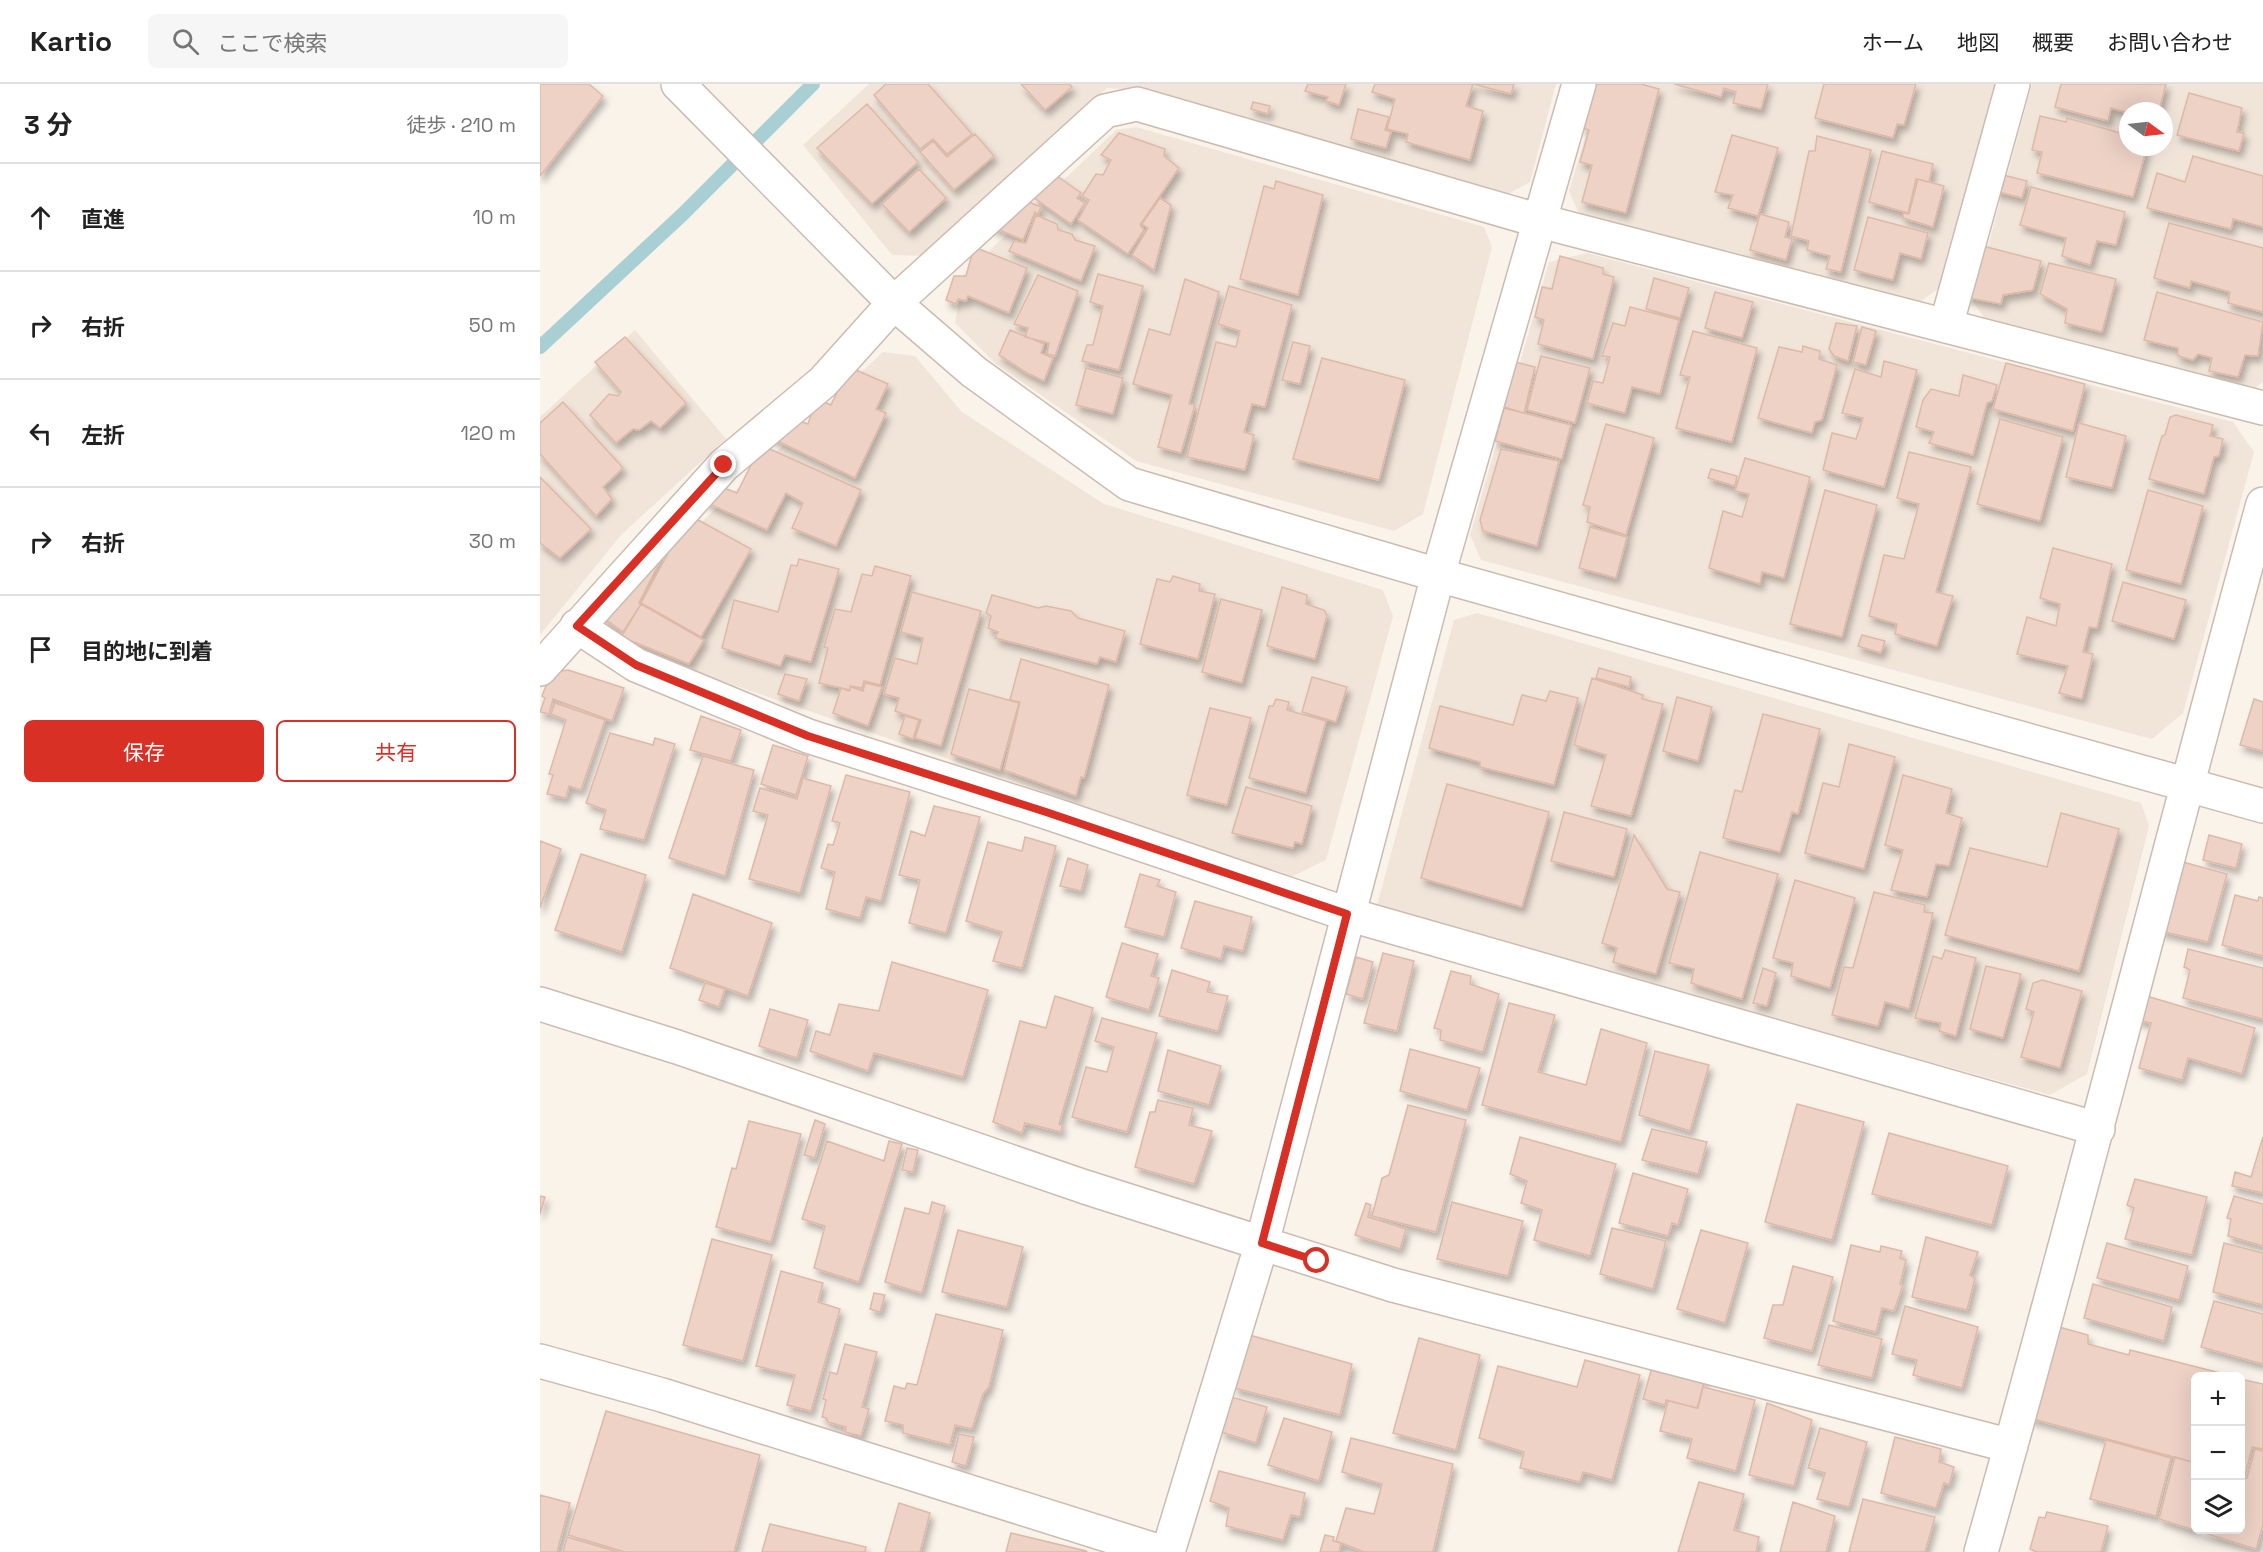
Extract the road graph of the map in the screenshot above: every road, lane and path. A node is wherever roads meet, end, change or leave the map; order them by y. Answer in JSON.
{"nodes":[{"id":1,"x":1579,"y":84,"type":"edge"},
{"id":2,"x":2013,"y":84,"type":"edge"},
{"id":3,"x":684,"y":90,"type":"edge"},
{"id":4,"x":1540,"y":221,"type":"junction"},
{"id":5,"x":894,"y":303,"type":"junction"},
{"id":6,"x":1946,"y":326,"type":"junction"},
{"id":7,"x":2263,"y":408,"type":"edge"},
{"id":8,"x":2263,"y":504,"type":"edge"},
{"id":9,"x":1438,"y":575,"type":"junction"},
{"id":10,"x":577,"y":626,"type":"junction"},
{"id":11,"x":540,"y":669,"type":"edge"},
{"id":12,"x":2186,"y":785,"type":"junction"},
{"id":13,"x":2263,"y":806,"type":"edge"},
{"id":14,"x":1347,"y":914,"type":"junction"},
{"id":15,"x":540,"y":1005,"type":"edge"},
{"id":16,"x":2098,"y":1130,"type":"junction"},
{"id":17,"x":1262,"y":1243,"type":"junction"},
{"id":18,"x":540,"y":1361,"type":"edge"},
{"id":19,"x":2011,"y":1446,"type":"junction"},
{"id":20,"x":1161,"y":1552,"type":"edge"},
{"id":21,"x":1168,"y":1552,"type":"edge"},
{"id":22,"x":1981,"y":1552,"type":"edge"}],
"edges":[{"from":1,"to":4,"type":"street"},
{"from":2,"to":6,"type":"street"},
{"from":3,"to":5,"type":"street"},
{"from":4,"to":5,"type":"street"},
{"from":4,"to":6,"type":"street"},
{"from":4,"to":9,"type":"street"},
{"from":5,"to":9,"type":"street"},
{"from":5,"to":10,"type":"street"},
{"from":6,"to":7,"type":"street"},
{"from":8,"to":12,"type":"street"},
{"from":9,"to":12,"type":"street"},
{"from":9,"to":14,"type":"street"},
{"from":10,"to":11,"type":"street"},
{"from":10,"to":14,"type":"street"},
{"from":12,"to":13,"type":"street"},
{"from":12,"to":16,"type":"street"},
{"from":14,"to":16,"type":"street"},
{"from":14,"to":17,"type":"street"},
{"from":15,"to":17,"type":"street"},
{"from":16,"to":19,"type":"street"},
{"from":17,"to":19,"type":"street"},
{"from":17,"to":21,"type":"street"},
{"from":18,"to":20,"type":"street"},
{"from":19,"to":22,"type":"street"}]}
